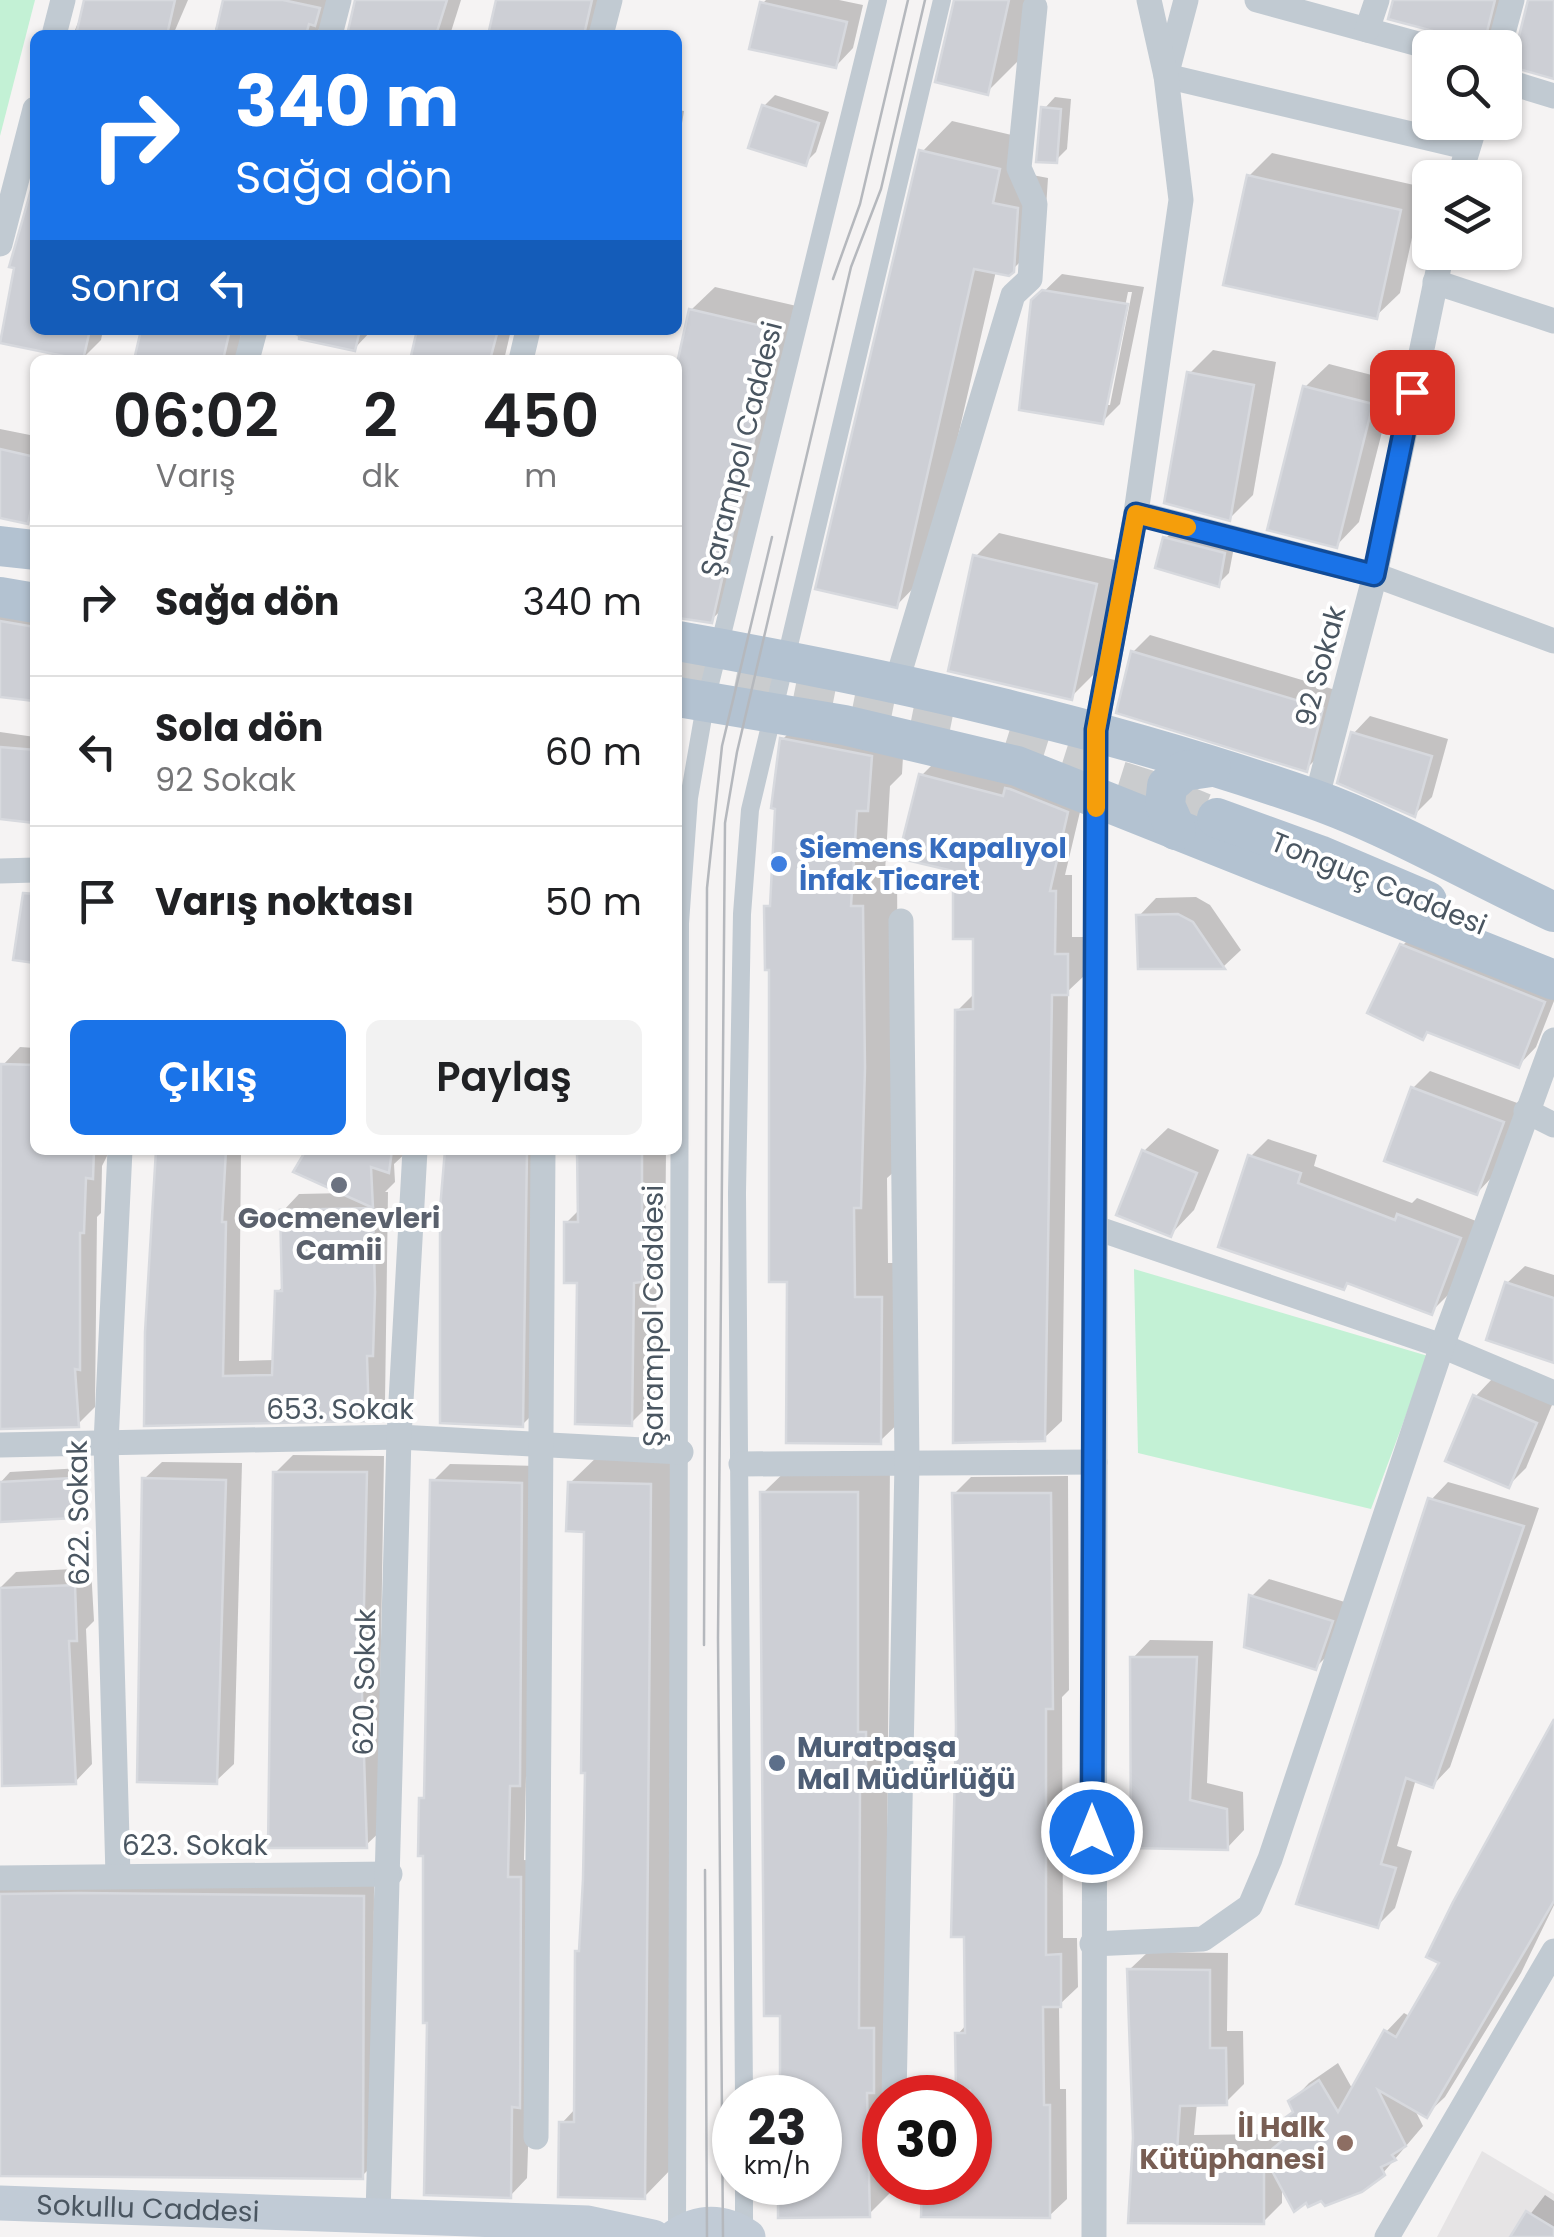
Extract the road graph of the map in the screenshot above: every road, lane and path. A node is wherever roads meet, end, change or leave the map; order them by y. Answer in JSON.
{"nodes":[{"id":1,"x":63,"y":0,"type":"edge"},
{"id":2,"x":340,"y":0,"type":"edge"},
{"id":3,"x":610,"y":0,"type":"edge"},
{"id":4,"x":878,"y":0,"type":"edge"},
{"id":5,"x":942,"y":0,"type":"edge"},
{"id":6,"x":1150,"y":0,"type":"edge"},
{"id":7,"x":1186,"y":0,"type":"edge"},
{"id":8,"x":1256,"y":0,"type":"edge"},
{"id":9,"x":1377,"y":0,"type":"edge"},
{"id":10,"x":1512,"y":0,"type":"edge"},
{"id":11,"x":1305,"y":6,"type":"edge"},
{"id":12,"x":1034,"y":7,"type":"dead end"},
{"id":13,"x":55,"y":30,"type":"edge"},
{"id":14,"x":331,"y":30,"type":"edge"},
{"id":15,"x":602,"y":30,"type":"edge"},
{"id":16,"x":1368,"y":30,"type":"junction"},
{"id":17,"x":1504,"y":30,"type":"edge"},
{"id":18,"x":1412,"y":42,"type":"edge"},
{"id":19,"x":1166,"y":76,"type":"junction"},
{"id":20,"x":1522,"y":86,"type":"edge"},
{"id":21,"x":1554,"y":96,"type":"edge"},
{"id":22,"x":30,"y":128,"type":"edge"},
{"id":23,"x":1469,"y":140,"type":"edge"},
{"id":24,"x":1466,"y":147,"type":"junction"},
{"id":25,"x":1463,"y":160,"type":"edge"},
{"id":26,"x":0,"y":244,"type":"edge"},
{"id":27,"x":1438,"y":270,"type":"edge"},
{"id":28,"x":1435,"y":282,"type":"junction"},
{"id":29,"x":1554,"y":320,"type":"edge"},
{"id":30,"x":1136,"y":514,"type":"junction"},
{"id":31,"x":0,"y":546,"type":"edge"},
{"id":32,"x":30,"y":549,"type":"edge"},
{"id":33,"x":0,"y":569,"type":"edge"},
{"id":34,"x":30,"y":572,"type":"edge"},
{"id":35,"x":1374,"y":575,"type":"junction"},
{"id":36,"x":0,"y":586,"type":"edge"},
{"id":37,"x":30,"y":589,"type":"edge"},
{"id":38,"x":0,"y":597,"type":"edge"},
{"id":39,"x":30,"y":602,"type":"edge"},
{"id":40,"x":682,"y":641,"type":"edge"},
{"id":41,"x":1554,"y":641,"type":"edge"},
{"id":42,"x":719,"y":648,"type":"junction"},
{"id":43,"x":785,"y":658,"type":"junction"},
{"id":44,"x":896,"y":684,"type":"junction"},
{"id":45,"x":692,"y":698,"type":"edge"},
{"id":46,"x":774,"y":711,"type":"junction"},
{"id":47,"x":1096,"y":730,"type":"junction"},
{"id":48,"x":1096,"y":794,"type":"junction"},
{"id":49,"x":1201,"y":800,"type":"junction"},
{"id":50,"x":1316,"y":800,"type":"junction"},
{"id":51,"x":30,"y":870,"type":"edge"},
{"id":52,"x":0,"y":871,"type":"edge"},
{"id":53,"x":682,"y":895,"type":"edge"},
{"id":54,"x":1554,"y":912,"type":"edge"},
{"id":55,"x":902,"y":920,"type":"dead end"},
{"id":56,"x":1554,"y":934,"type":"edge"},
{"id":57,"x":1554,"y":956,"type":"edge"},
{"id":58,"x":1554,"y":980,"type":"edge"},
{"id":59,"x":1554,"y":1040,"type":"edge"},
{"id":60,"x":1526,"y":1111,"type":"junction"},
{"id":61,"x":1554,"y":1125,"type":"edge"},
{"id":62,"x":120,"y":1155,"type":"edge"},
{"id":63,"x":416,"y":1155,"type":"edge"},
{"id":64,"x":543,"y":1155,"type":"edge"},
{"id":65,"x":680,"y":1155,"type":"edge"},
{"id":66,"x":1096,"y":1228,"type":"junction"},
{"id":67,"x":1442,"y":1346,"type":"junction"},
{"id":68,"x":1554,"y":1393,"type":"edge"},
{"id":69,"x":399,"y":1436,"type":"junction"},
{"id":70,"x":106,"y":1443,"type":"junction"},
{"id":71,"x":540,"y":1444,"type":"junction"},
{"id":72,"x":0,"y":1445,"type":"edge"},
{"id":73,"x":680,"y":1452,"type":"junction"},
{"id":74,"x":1095,"y":1462,"type":"junction"},
{"id":75,"x":907,"y":1463,"type":"junction"},
{"id":76,"x":741,"y":1464,"type":"junction"},
{"id":77,"x":390,"y":1874,"type":"junction"},
{"id":78,"x":118,"y":1876,"type":"junction"},
{"id":79,"x":0,"y":1878,"type":"edge"},
{"id":80,"x":1092,"y":1944,"type":"junction"},
{"id":81,"x":1554,"y":1950,"type":"edge"},
{"id":82,"x":744,"y":2075,"type":"edge"},
{"id":83,"x":894,"y":2075,"type":"edge"},
{"id":84,"x":536,"y":2137,"type":"dead end"},
{"id":85,"x":0,"y":2203,"type":"edge"},
{"id":86,"x":745,"y":2205,"type":"edge"},
{"id":87,"x":378,"y":2215,"type":"junction"},
{"id":88,"x":668,"y":2236,"type":"edge"},
{"id":89,"x":746,"y":2236,"type":"edge"},
{"id":90,"x":1094,"y":2237,"type":"edge"},
{"id":91,"x":1387,"y":2237,"type":"edge"}],
"edges":[{"from":1,"to":13,"type":"street"},
{"from":2,"to":14,"type":"street"},
{"from":3,"to":15,"type":"street"},
{"from":4,"to":42,"type":"street","name":"Şarampol Caddesi"},
{"from":5,"to":43,"type":"street"},
{"from":6,"to":19,"type":"street"},
{"from":7,"to":19,"type":"street"},
{"from":8,"to":11,"type":"street"},
{"from":9,"to":16,"type":"street"},
{"from":10,"to":17,"type":"street"},
{"from":11,"to":16,"type":"street"},
{"from":12,"to":44,"type":"street"},
{"from":16,"to":18,"type":"street"},
{"from":19,"to":24,"type":"street"},
{"from":19,"to":30,"type":"street"},
{"from":20,"to":21,"type":"street"},
{"from":22,"to":26,"type":"street"},
{"from":23,"to":24,"type":"street"},
{"from":24,"to":25,"type":"street"},
{"from":27,"to":28,"type":"street","name":"92 Sokak"},
{"from":28,"to":29,"type":"street"},
{"from":28,"to":35,"type":"street","name":"92 Sokak"},
{"from":30,"to":35,"type":"street"},
{"from":30,"to":47,"type":"street"},
{"from":31,"to":32,"type":"main road"},
{"from":33,"to":34,"type":"main road"},
{"from":35,"to":41,"type":"street"},
{"from":35,"to":50,"type":"street","name":"92 Sokak"},
{"from":36,"to":37,"type":"main road"},
{"from":38,"to":39,"type":"main road"},
{"from":40,"to":42,"type":"main road"},
{"from":42,"to":43,"type":"main road"},
{"from":42,"to":45,"type":"street","name":"Şarampol Caddesi"},
{"from":43,"to":44,"type":"main road"},
{"from":43,"to":46,"type":"street"},
{"from":44,"to":47,"type":"main road"},
{"from":45,"to":46,"type":"main road"},
{"from":45,"to":53,"type":"street","name":"Şarampol Caddesi"},
{"from":46,"to":48,"type":"main road"},
{"from":46,"to":76,"type":"street"},
{"from":47,"to":48,"type":"street"},
{"from":47,"to":49,"type":"main road"},
{"from":48,"to":49,"type":"main road"},
{"from":48,"to":66,"type":"street"},
{"from":49,"to":50,"type":"main road"},
{"from":49,"to":56,"type":"main road","name":"Tonguç Caddesi"},
{"from":49,"to":57,"type":"main road","name":"Tonguç Caddesi"},
{"from":49,"to":58,"type":"main road"},
{"from":50,"to":54,"type":"main road"},
{"from":51,"to":52,"type":"street"},
{"from":55,"to":75,"type":"street"},
{"from":59,"to":60,"type":"street"},
{"from":60,"to":61,"type":"street"},
{"from":60,"to":67,"type":"street"},
{"from":62,"to":70,"type":"street","name":"622. Sokak"},
{"from":63,"to":69,"type":"street","name":"620. Sokak"},
{"from":64,"to":71,"type":"street"},
{"from":65,"to":73,"type":"street","name":"Şarampol Caddesi"},
{"from":66,"to":67,"type":"street"},
{"from":66,"to":74,"type":"street"},
{"from":67,"to":68,"type":"street"},
{"from":67,"to":80,"type":"street"},
{"from":69,"to":70,"type":"street","name":"653. Sokak"},
{"from":69,"to":71,"type":"street","name":"653. Sokak"},
{"from":69,"to":77,"type":"street","name":"620. Sokak"},
{"from":70,"to":72,"type":"street","name":"653. Sokak"},
{"from":70,"to":78,"type":"street","name":"622. Sokak"},
{"from":71,"to":73,"type":"street","name":"653. Sokak"},
{"from":71,"to":84,"type":"street"},
{"from":73,"to":88,"type":"street","name":"Şarampol Caddesi"},
{"from":74,"to":75,"type":"street"},
{"from":74,"to":80,"type":"street"},
{"from":75,"to":76,"type":"street"},
{"from":75,"to":83,"type":"street"},
{"from":76,"to":82,"type":"street"},
{"from":77,"to":78,"type":"street","name":"623. Sokak"},
{"from":77,"to":87,"type":"street","name":"620. Sokak"},
{"from":78,"to":79,"type":"street","name":"623. Sokak"},
{"from":80,"to":90,"type":"street"},
{"from":81,"to":91,"type":"street"},
{"from":85,"to":87,"type":"main road","name":"Sokullu Caddesi"},
{"from":86,"to":89,"type":"street"},
{"from":87,"to":88,"type":"main road","name":"Sokullu Caddesi"},
{"from":88,"to":89,"type":"main road"}]}
